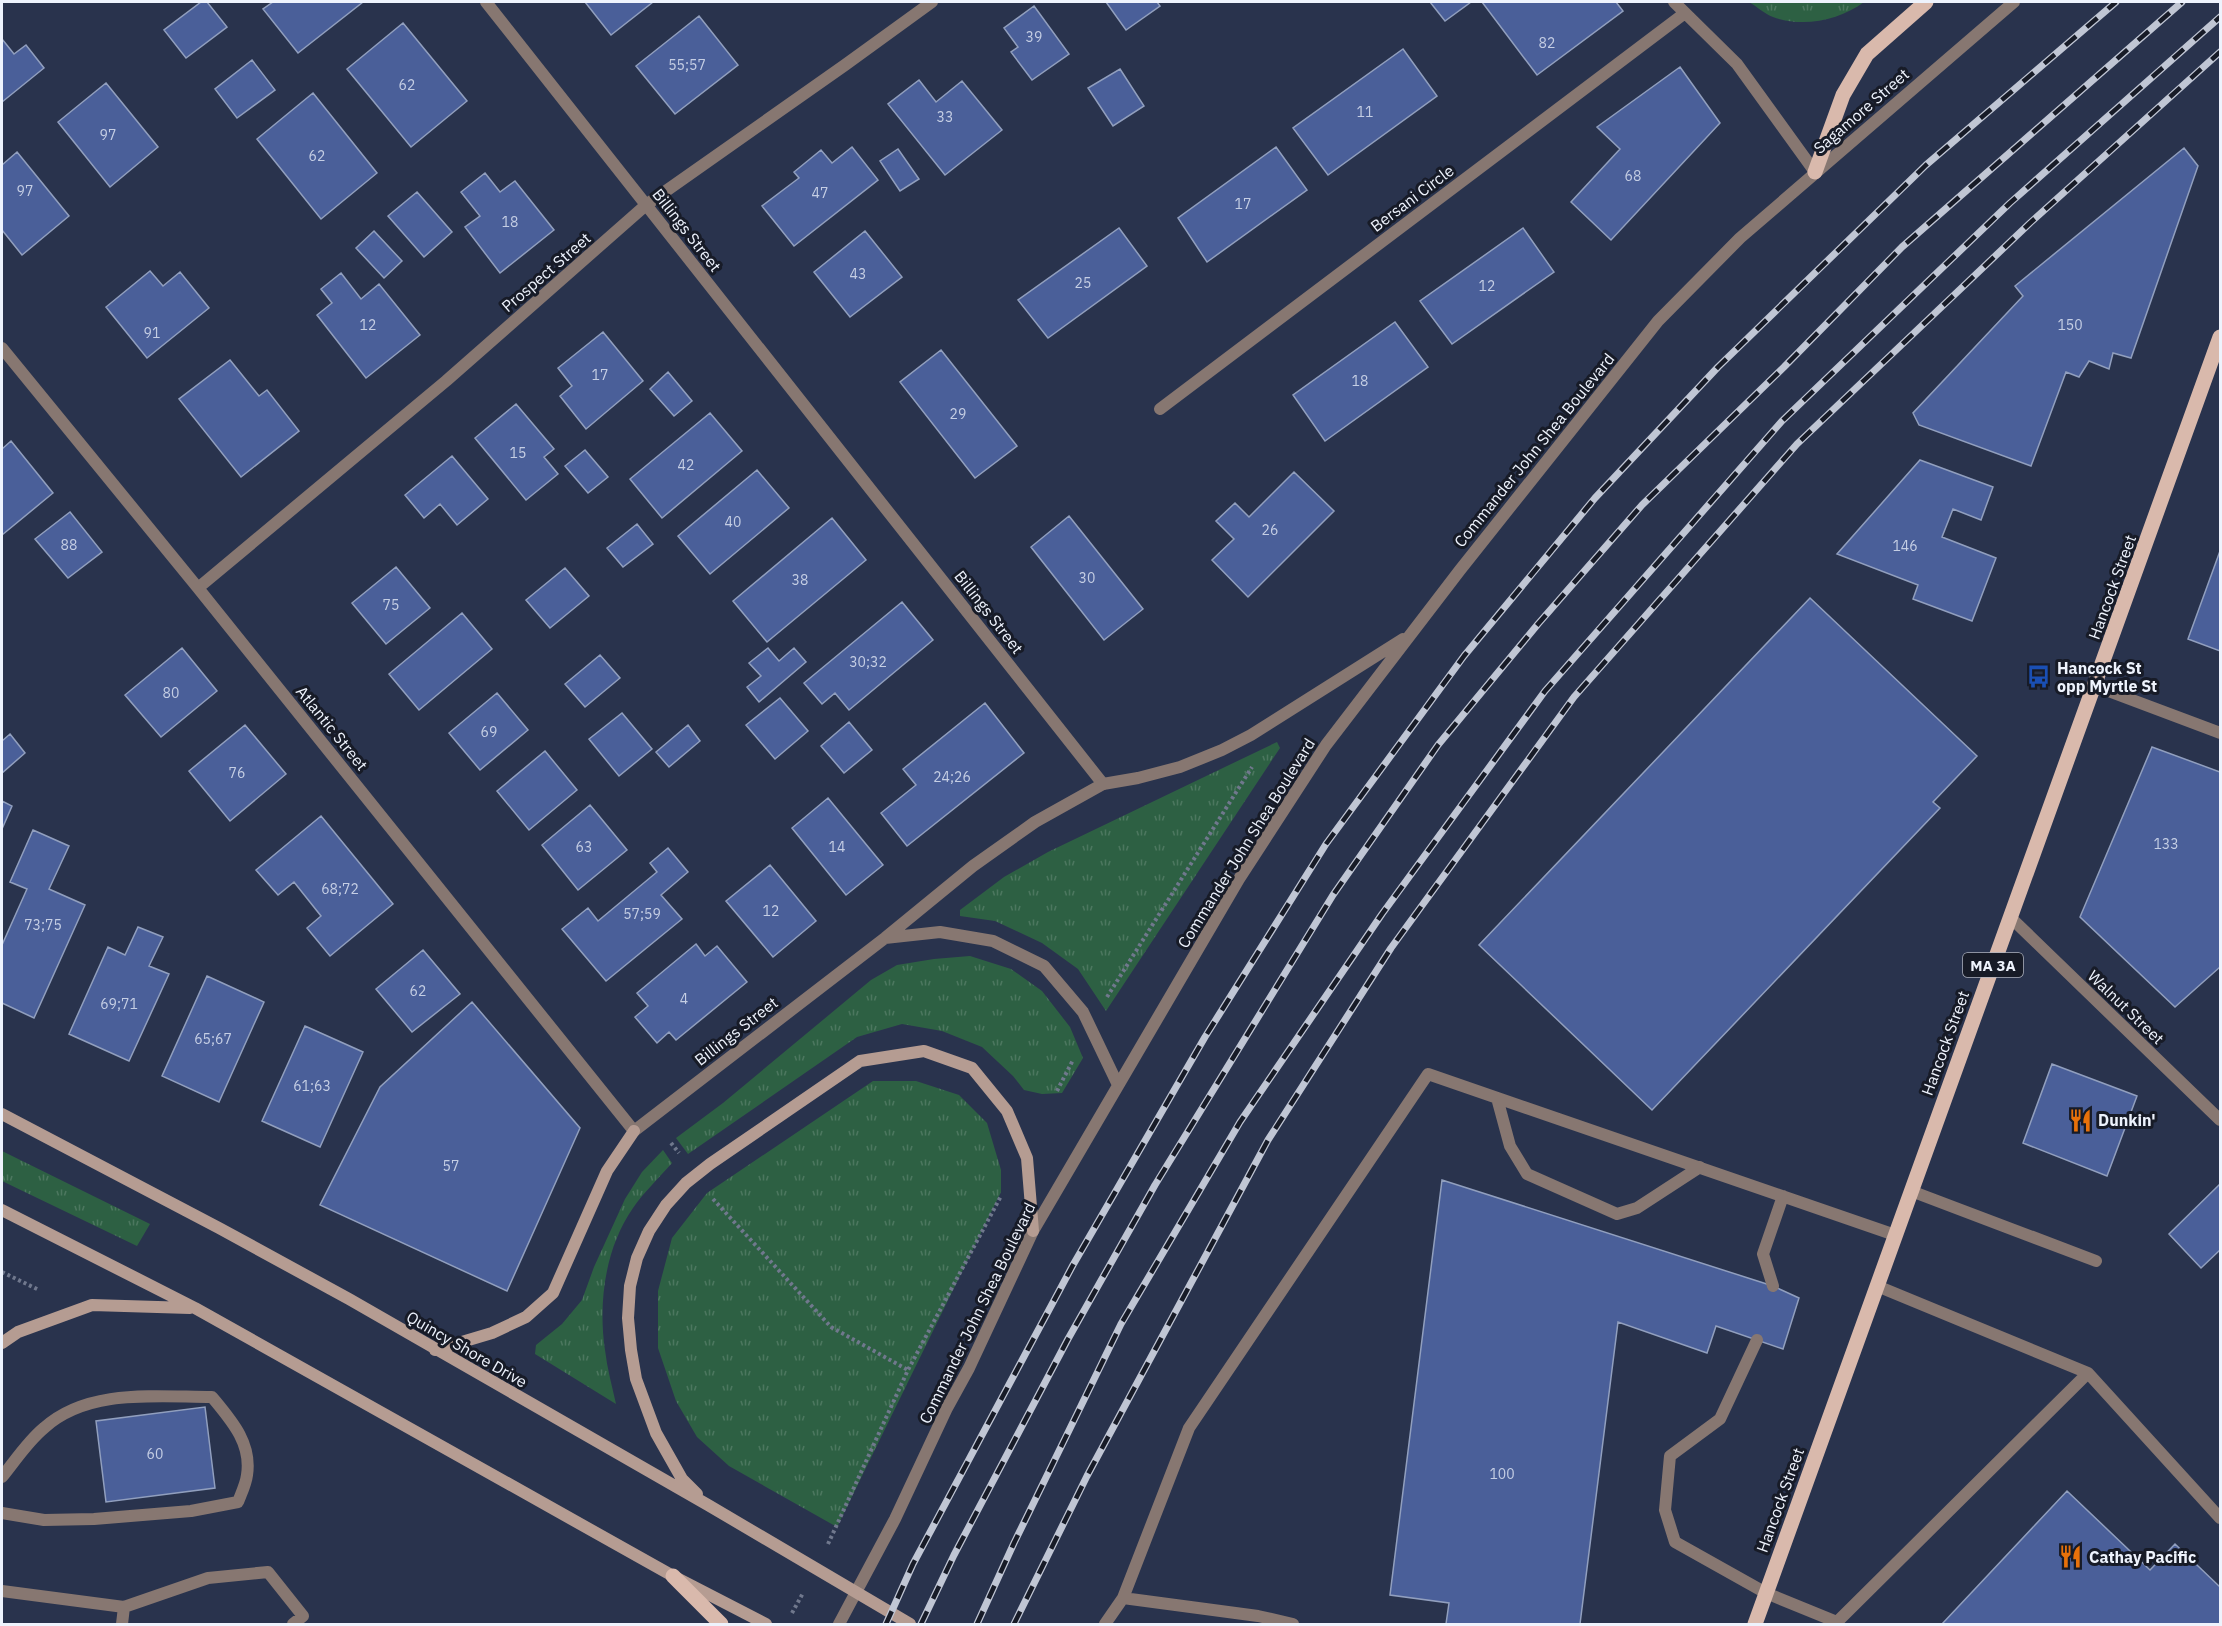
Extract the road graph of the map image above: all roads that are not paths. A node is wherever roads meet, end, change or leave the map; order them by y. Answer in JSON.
{"nodes":[{"id":1,"x":486,"y":2,"type":"edge"},
{"id":2,"x":932,"y":2,"type":"edge"},
{"id":3,"x":1674,"y":2,"type":"edge"},
{"id":4,"x":1926,"y":2,"type":"edge"},
{"id":5,"x":2014,"y":2,"type":"edge"},
{"id":6,"x":1685,"y":13,"type":"junction"},
{"id":7,"x":1815,"y":172,"type":"junction"},
{"id":8,"x":646,"y":205,"type":"junction"},
{"id":9,"x":2220,"y":337,"type":"edge"},
{"id":10,"x":2,"y":348,"type":"edge"},
{"id":11,"x":1160,"y":409,"type":"dead end"},
{"id":12,"x":198,"y":588,"type":"junction"},
{"id":13,"x":1412,"y":633,"type":"junction"},
{"id":14,"x":2095,"y":686,"type":"junction"},
{"id":15,"x":2220,"y":733,"type":"edge"},
{"id":16,"x":1103,"y":783,"type":"junction"},
{"id":17,"x":2010,"y":917,"type":"junction"},
{"id":18,"x":885,"y":938,"type":"junction"},
{"id":19,"x":1118,"y":1085,"type":"junction"},
{"id":20,"x":1497,"y":1098,"type":"junction"},
{"id":21,"x":2,"y":1114,"type":"edge"},
{"id":22,"x":2220,"y":1120,"type":"edge"},
{"id":23,"x":634,"y":1131,"type":"junction"},
{"id":24,"x":1700,"y":1167,"type":"junction"},
{"id":25,"x":1911,"y":1191,"type":"junction"},
{"id":26,"x":1783,"y":1197,"type":"junction"},
{"id":27,"x":2,"y":1210,"type":"edge"},
{"id":28,"x":1033,"y":1231,"type":"junction"},
{"id":29,"x":1895,"y":1234,"type":"junction"},
{"id":30,"x":2096,"y":1261,"type":"dead end"},
{"id":31,"x":1773,"y":1286,"type":"dead end"},
{"id":32,"x":1877,"y":1286,"type":"junction"},
{"id":33,"x":195,"y":1308,"type":"junction"},
{"id":34,"x":1757,"y":1340,"type":"dead end"},
{"id":35,"x":2,"y":1343,"type":"edge"},
{"id":36,"x":435,"y":1350,"type":"junction"},
{"id":37,"x":2088,"y":1372,"type":"junction"},
{"id":38,"x":2,"y":1477,"type":"edge"},
{"id":39,"x":708,"y":1505,"type":"junction"},
{"id":40,"x":2,"y":1514,"type":"edge"},
{"id":41,"x":2220,"y":1518,"type":"edge"},
{"id":42,"x":673,"y":1576,"type":"junction"},
{"id":43,"x":2,"y":1591,"type":"edge"},
{"id":44,"x":1766,"y":1593,"type":"junction"},
{"id":45,"x":1124,"y":1598,"type":"junction"},
{"id":46,"x":124,"y":1607,"type":"junction"},
{"id":47,"x":1255,"y":1620,"type":"edge"},
{"id":48,"x":1837,"y":1623,"type":"edge"},
{"id":49,"x":122,"y":1624,"type":"edge"},
{"id":50,"x":292,"y":1624,"type":"edge"},
{"id":51,"x":721,"y":1624,"type":"edge"},
{"id":52,"x":766,"y":1624,"type":"edge"},
{"id":53,"x":838,"y":1624,"type":"edge"},
{"id":54,"x":910,"y":1624,"type":"edge"},
{"id":55,"x":1105,"y":1624,"type":"edge"},
{"id":56,"x":1293,"y":1624,"type":"edge"},
{"id":57,"x":1749,"y":1624,"type":"edge"},
{"id":58,"x":1755,"y":1624,"type":"edge"}],
"edges":[{"from":1,"to":8,"type":"street","name":"Billings Street"},
{"from":2,"to":8,"type":"street","name":"Prospect Street"},
{"from":3,"to":6,"type":"street","name":"Sagamore Street"},
{"from":4,"to":7,"type":"main road"},
{"from":5,"to":7,"type":"street","name":"Sagamore Street"},
{"from":6,"to":7,"type":"street","name":"Sagamore Street"},
{"from":6,"to":11,"type":"street","name":"Bersani Circle"},
{"from":7,"to":13,"type":"street","name":"Commander John Shea Boulevard"},
{"from":8,"to":12,"type":"street","name":"Prospect Street"},
{"from":8,"to":16,"type":"street","name":"Billings Street"},
{"from":9,"to":14,"type":"main road","name":"Hancock Street","number":"MA 3A"},
{"from":10,"to":12,"type":"street","name":"Atlantic Street"},
{"from":12,"to":23,"type":"street","name":"Atlantic Street"},
{"from":13,"to":16,"type":"street"},
{"from":13,"to":19,"type":"street","name":"Commander John Shea Boulevard"},
{"from":14,"to":15,"type":"street"},
{"from":14,"to":17,"type":"main road","name":"Hancock Street","number":"MA 3A"},
{"from":16,"to":18,"type":"street","name":"Billings Street"},
{"from":17,"to":22,"type":"street","name":"Walnut Street"},
{"from":17,"to":25,"type":"main road","name":"Hancock Street","number":"MA 3A"},
{"from":18,"to":19,"type":"street"},
{"from":18,"to":23,"type":"street","name":"Billings Street"},
{"from":19,"to":28,"type":"street","name":"Commander John Shea Boulevard"},
{"from":20,"to":24,"type":"street"},
{"from":20,"to":24,"type":"street"},
{"from":20,"to":45,"type":"street"},
{"from":21,"to":36,"type":"main road","name":"Quincy Shore Drive"},
{"from":23,"to":36,"type":"main road"},
{"from":24,"to":26,"type":"street"},
{"from":25,"to":29,"type":"main road","name":"Hancock Street","number":"MA 3A"},
{"from":25,"to":30,"type":"street"},
{"from":26,"to":29,"type":"street"},
{"from":26,"to":31,"type":"street"},
{"from":27,"to":33,"type":"main road"},
{"from":28,"to":39,"type":"main road"},
{"from":28,"to":53,"type":"street","name":"Commander John Shea Boulevard"},
{"from":29,"to":32,"type":"main road","name":"Hancock Street","number":"MA 3A"},
{"from":32,"to":37,"type":"street"},
{"from":32,"to":44,"type":"main road","name":"Hancock Street","number":"MA 3A"},
{"from":33,"to":35,"type":"main road"},
{"from":33,"to":42,"type":"main road"},
{"from":34,"to":44,"type":"street"},
{"from":36,"to":39,"type":"main road","name":"Quincy Shore Drive"},
{"from":37,"to":41,"type":"street"},
{"from":37,"to":48,"type":"street"},
{"from":38,"to":40,"type":"street"},
{"from":39,"to":54,"type":"main road","name":"Quincy Shore Drive"},
{"from":42,"to":51,"type":"main road"},
{"from":42,"to":52,"type":"main road"},
{"from":43,"to":46,"type":"street"},
{"from":44,"to":48,"type":"street"},
{"from":44,"to":57,"type":"main road","name":"Hancock Street","number":"MA 3A"},
{"from":44,"to":58,"type":"main road","name":"Hancock Street","number":"MA 3A"},
{"from":45,"to":47,"type":"street"},
{"from":45,"to":55,"type":"street"},
{"from":46,"to":49,"type":"street"},
{"from":46,"to":50,"type":"street"},
{"from":47,"to":56,"type":"street"}]}
